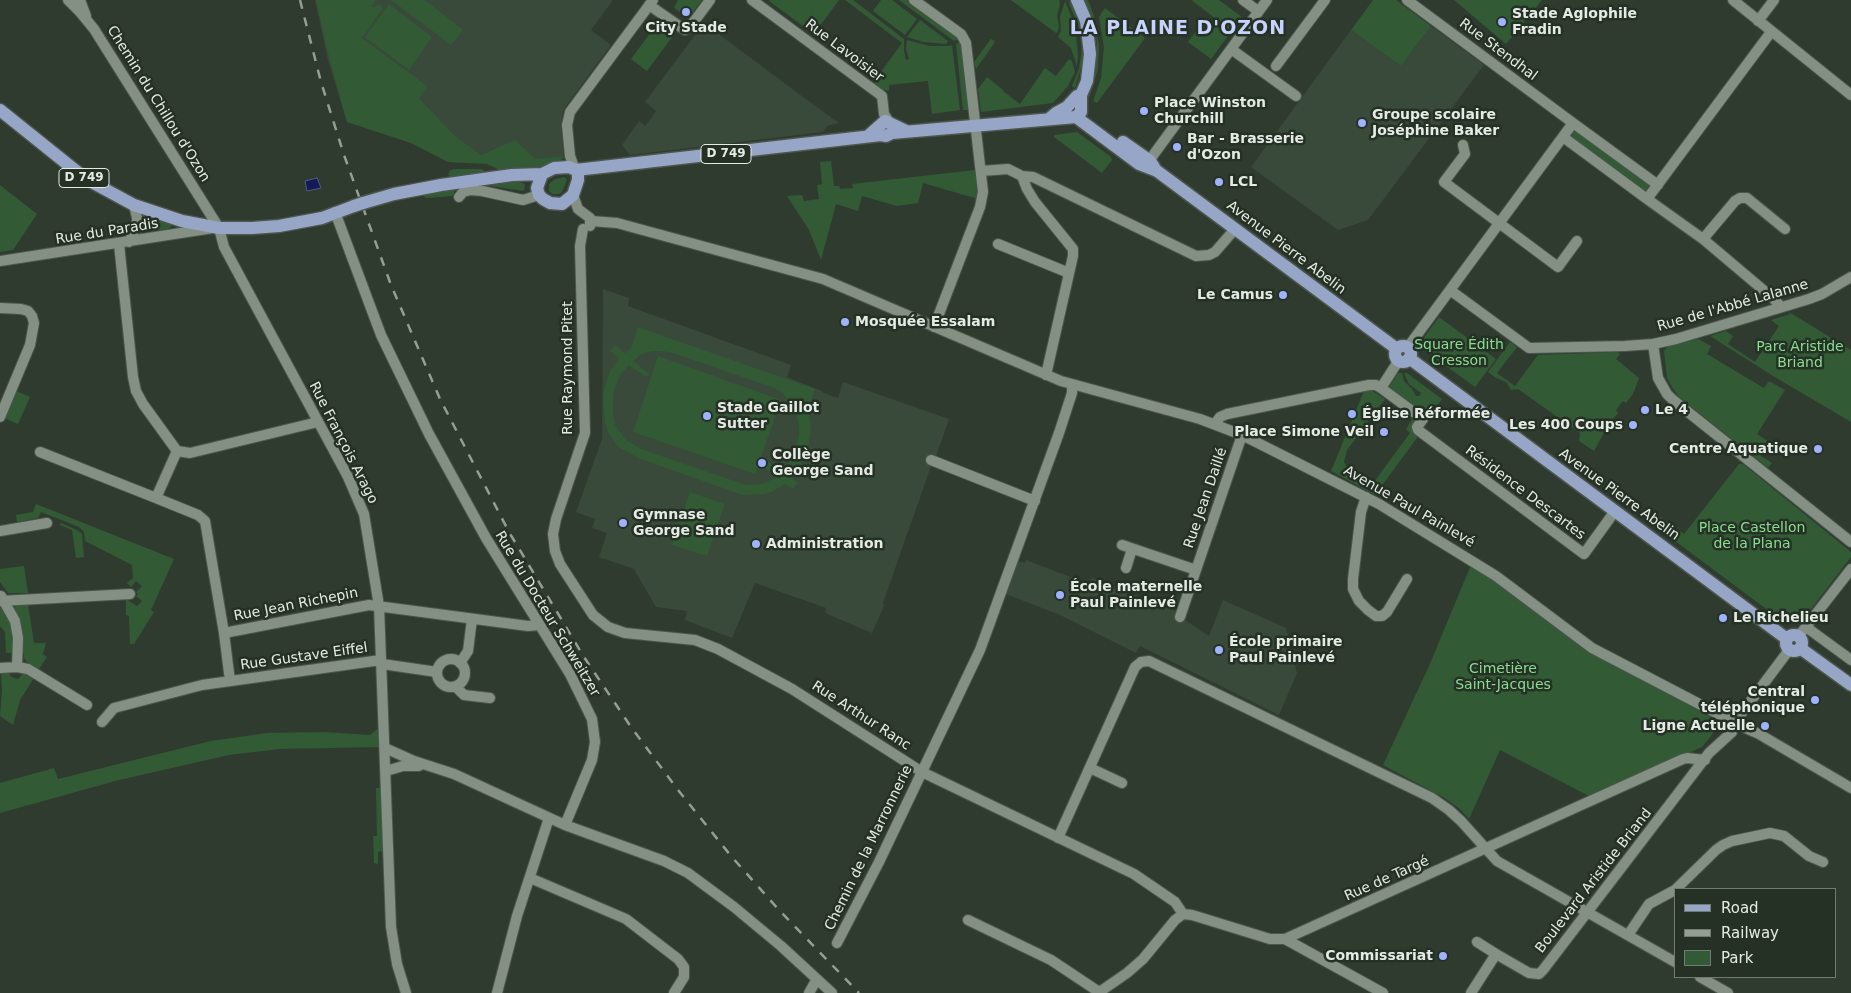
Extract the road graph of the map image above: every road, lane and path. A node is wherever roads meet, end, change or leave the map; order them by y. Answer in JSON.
{"nodes":[{"id":1,"x":68,"y":0,"type":"edge"},
{"id":2,"x":80,"y":0,"type":"edge"},
{"id":3,"x":710,"y":0,"type":"edge"},
{"id":4,"x":914,"y":0,"type":"edge"},
{"id":5,"x":1077,"y":0,"type":"edge"},
{"id":6,"x":1243,"y":0,"type":"edge"},
{"id":7,"x":1267,"y":0,"type":"edge"},
{"id":8,"x":1733,"y":0,"type":"edge"},
{"id":9,"x":1774,"y":0,"type":"edge"},
{"id":10,"x":756,"y":1,"type":"edge"},
{"id":11,"x":651,"y":2,"type":"edge"},
{"id":12,"x":1319,"y":2,"type":"edge"},
{"id":13,"x":1414,"y":2,"type":"edge"},
{"id":14,"x":1258,"y":11,"type":"junction"},
{"id":15,"x":88,"y":21,"type":"junction"},
{"id":16,"x":1758,"y":21,"type":"junction"},
{"id":17,"x":1771,"y":32,"type":"junction"},
{"id":18,"x":1231,"y":49,"type":"junction"},
{"id":19,"x":1276,"y":66,"type":"dead end"},
{"id":20,"x":1851,"y":95,"type":"edge"},
{"id":21,"x":1296,"y":96,"type":"dead end"},
{"id":22,"x":1075,"y":108,"type":"junction"},
{"id":23,"x":0,"y":110,"type":"edge"},
{"id":24,"x":1574,"y":123,"type":"junction"},
{"id":25,"x":975,"y":125,"type":"junction"},
{"id":26,"x":886,"y":126,"type":"junction"},
{"id":27,"x":1563,"y":137,"type":"junction"},
{"id":28,"x":1463,"y":145,"type":"dead end"},
{"id":29,"x":1151,"y":166,"type":"junction"},
{"id":30,"x":575,"y":169,"type":"junction"},
{"id":31,"x":981,"y":171,"type":"junction"},
{"id":32,"x":542,"y":174,"type":"junction"},
{"id":33,"x":512,"y":175,"type":"junction"},
{"id":34,"x":1022,"y":176,"type":"junction"},
{"id":35,"x":1658,"y":185,"type":"junction"},
{"id":36,"x":538,"y":192,"type":"junction"},
{"id":37,"x":573,"y":195,"type":"junction"},
{"id":38,"x":459,"y":197,"type":"dead end"},
{"id":39,"x":1648,"y":199,"type":"junction"},
{"id":40,"x":562,"y":204,"type":"junction"},
{"id":41,"x":134,"y":205,"type":"junction"},
{"id":42,"x":335,"y":212,"type":"junction"},
{"id":43,"x":585,"y":218,"type":"junction"},
{"id":44,"x":1500,"y":224,"type":"junction"},
{"id":45,"x":219,"y":228,"type":"junction"},
{"id":46,"x":1235,"y":229,"type":"junction"},
{"id":47,"x":1785,"y":229,"type":"dead end"},
{"id":48,"x":1703,"y":239,"type":"junction"},
{"id":49,"x":1577,"y":241,"type":"dead end"},
{"id":50,"x":124,"y":243,"type":"junction"},
{"id":51,"x":998,"y":244,"type":"dead end"},
{"id":52,"x":0,"y":261,"type":"edge"},
{"id":53,"x":1069,"y":273,"type":"junction"},
{"id":54,"x":1851,"y":277,"type":"edge"},
{"id":55,"x":1450,"y":290,"type":"junction"},
{"id":56,"x":1781,"y":307,"type":"junction"},
{"id":57,"x":0,"y":308,"type":"edge"},
{"id":58,"x":934,"y":326,"type":"junction"},
{"id":59,"x":1653,"y":344,"type":"junction"},
{"id":60,"x":1403,"y":354,"type":"junction"},
{"id":61,"x":1046,"y":375,"type":"junction"},
{"id":62,"x":1072,"y":384,"type":"junction"},
{"id":63,"x":1381,"y":388,"type":"junction"},
{"id":64,"x":0,"y":417,"type":"edge"},
{"id":65,"x":318,"y":422,"type":"junction"},
{"id":66,"x":1215,"y":424,"type":"junction"},
{"id":67,"x":1242,"y":436,"type":"junction"},
{"id":68,"x":177,"y":451,"type":"junction"},
{"id":69,"x":40,"y":452,"type":"dead end"},
{"id":70,"x":931,"y":460,"type":"dead end"},
{"id":71,"x":1366,"y":497,"type":"junction"},
{"id":72,"x":156,"y":498,"type":"junction"},
{"id":73,"x":1034,"y":501,"type":"junction"},
{"id":74,"x":1616,"y":511,"type":"junction"},
{"id":75,"x":48,"y":523,"type":"dead end"},
{"id":76,"x":0,"y":531,"type":"edge"},
{"id":77,"x":553,"y":534,"type":"joint"},
{"id":78,"x":1851,"y":542,"type":"edge"},
{"id":79,"x":1122,"y":545,"type":"dead end"},
{"id":80,"x":1132,"y":549,"type":"junction"},
{"id":81,"x":1126,"y":568,"type":"dead end"},
{"id":82,"x":1851,"y":569,"type":"edge"},
{"id":83,"x":1196,"y":570,"type":"junction"},
{"id":84,"x":1407,"y":579,"type":"dead end"},
{"id":85,"x":130,"y":594,"type":"dead end"},
{"id":86,"x":1,"y":599,"type":"edge"},
{"id":87,"x":379,"y":606,"type":"junction"},
{"id":88,"x":472,"y":618,"type":"junction"},
{"id":89,"x":1180,"y":618,"type":"dead end"},
{"id":90,"x":539,"y":624,"type":"junction"},
{"id":91,"x":224,"y":633,"type":"junction"},
{"id":92,"x":1796,"y":640,"type":"junction"},
{"id":93,"x":1851,"y":660,"type":"edge"},
{"id":94,"x":381,"y":662,"type":"junction"},
{"id":95,"x":460,"y":663,"type":"junction"},
{"id":96,"x":17,"y":667,"type":"junction"},
{"id":97,"x":0,"y":668,"type":"edge"},
{"id":98,"x":437,"y":672,"type":"junction"},
{"id":99,"x":230,"y":681,"type":"junction"},
{"id":100,"x":1851,"y":685,"type":"edge"},
{"id":101,"x":456,"y":687,"type":"junction"},
{"id":102,"x":490,"y":698,"type":"dead end"},
{"id":103,"x":87,"y":705,"type":"dead end"},
{"id":104,"x":1737,"y":721,"type":"junction"},
{"id":105,"x":102,"y":722,"type":"dead end"},
{"id":106,"x":385,"y":754,"type":"junction"},
{"id":107,"x":1704,"y":760,"type":"junction"},
{"id":108,"x":1090,"y":768,"type":"junction"},
{"id":109,"x":441,"y":769,"type":"junction"},
{"id":110,"x":386,"y":771,"type":"junction"},
{"id":111,"x":922,"y":772,"type":"junction"},
{"id":112,"x":1122,"y":783,"type":"dead end"},
{"id":113,"x":1851,"y":788,"type":"edge"},
{"id":114,"x":549,"y":818,"type":"junction"},
{"id":115,"x":565,"y":825,"type":"junction"},
{"id":116,"x":1058,"y":838,"type":"junction"},
{"id":117,"x":1485,"y":850,"type":"junction"},
{"id":118,"x":1823,"y":862,"type":"dead end"},
{"id":119,"x":530,"y":878,"type":"junction"},
{"id":120,"x":1677,"y":888,"type":"edge"},
{"id":121,"x":1674,"y":891,"type":"edge"},
{"id":122,"x":1587,"y":913,"type":"junction"},
{"id":123,"x":1183,"y":914,"type":"junction"},
{"id":124,"x":968,"y":920,"type":"dead end"},
{"id":125,"x":1628,"y":936,"type":"junction"},
{"id":126,"x":1285,"y":939,"type":"junction"},
{"id":127,"x":1477,"y":942,"type":"dead end"},
{"id":128,"x":837,"y":944,"type":"dead end"},
{"id":129,"x":1496,"y":954,"type":"junction"},
{"id":130,"x":1674,"y":961,"type":"edge"},
{"id":131,"x":1702,"y":978,"type":"edge"},
{"id":132,"x":817,"y":979,"type":"junction"},
{"id":133,"x":406,"y":993,"type":"edge"},
{"id":134,"x":497,"y":993,"type":"edge"},
{"id":135,"x":674,"y":993,"type":"edge"},
{"id":136,"x":808,"y":993,"type":"edge"},
{"id":137,"x":832,"y":993,"type":"edge"},
{"id":138,"x":1098,"y":993,"type":"edge"},
{"id":139,"x":1383,"y":993,"type":"edge"},
{"id":140,"x":1472,"y":993,"type":"edge"},
{"id":141,"x":1728,"y":993,"type":"edge"}],
"edges":[{"from":1,"to":15,"type":"street","name":"Chemin du Chillou d'Ozon"},
{"from":2,"to":15,"type":"street"},
{"from":3,"to":11,"type":"street"},
{"from":4,"to":25,"type":"street"},
{"from":5,"to":22,"type":"main road"},
{"from":6,"to":14,"type":"street"},
{"from":7,"to":14,"type":"street"},
{"from":8,"to":16,"type":"street"},
{"from":9,"to":16,"type":"street"},
{"from":10,"to":26,"type":"street","name":"Rue Lavoisier"},
{"from":11,"to":30,"type":"street"},
{"from":12,"to":19,"type":"street"},
{"from":13,"to":24,"type":"street","name":"Rue Stendhal"},
{"from":14,"to":18,"type":"street"},
{"from":15,"to":45,"type":"street","name":"Chemin du Chillou d'Ozon"},
{"from":16,"to":17,"type":"street"},
{"from":17,"to":20,"type":"street"},
{"from":17,"to":35,"type":"street"},
{"from":18,"to":21,"type":"street"},
{"from":18,"to":29,"type":"street"},
{"from":22,"to":25,"type":"main road","number":"D 749"},
{"from":22,"to":29,"type":"main road","name":"Avenue Pierre Abelin"},
{"from":23,"to":41,"type":"main road","number":"D 749"},
{"from":24,"to":27,"type":"street"},
{"from":24,"to":35,"type":"street","name":"Rue Stendhal"},
{"from":25,"to":26,"type":"main road","number":"D 749"},
{"from":25,"to":31,"type":"street"},
{"from":26,"to":30,"type":"main road","number":"D 749"},
{"from":27,"to":39,"type":"street"},
{"from":27,"to":44,"type":"street"},
{"from":28,"to":44,"type":"street"},
{"from":29,"to":46,"type":"main road","name":"Avenue Pierre Abelin"},
{"from":30,"to":32,"type":"main road"},
{"from":30,"to":37,"type":"main road"},
{"from":31,"to":34,"type":"street"},
{"from":31,"to":58,"type":"street"},
{"from":32,"to":33,"type":"main road","number":"D 749"},
{"from":32,"to":36,"type":"main road"},
{"from":33,"to":36,"type":"main road"},
{"from":33,"to":42,"type":"main road","number":"D 749"},
{"from":34,"to":46,"type":"street"},
{"from":34,"to":53,"type":"street"},
{"from":35,"to":39,"type":"street"},
{"from":36,"to":38,"type":"street"},
{"from":36,"to":40,"type":"main road"},
{"from":37,"to":40,"type":"main road"},
{"from":37,"to":43,"type":"street"},
{"from":39,"to":48,"type":"street"},
{"from":40,"to":43,"type":"street"},
{"from":41,"to":45,"type":"main road","number":"D 749"},
{"from":41,"to":50,"type":"street"},
{"from":42,"to":45,"type":"main road","number":"D 749"},
{"from":42,"to":90,"type":"street","name":"Rue du Docteur Schweitzer"},
{"from":43,"to":58,"type":"street","name":"Avenue Paul Painlevé"},
{"from":43,"to":77,"type":"street","name":"Rue Raymond Pitet"},
{"from":44,"to":49,"type":"street"},
{"from":44,"to":55,"type":"street"},
{"from":45,"to":50,"type":"street","name":"Rue du Paradis"},
{"from":45,"to":65,"type":"street","name":"Rue François Arago"},
{"from":46,"to":60,"type":"main road","name":"Avenue Pierre Abelin"},
{"from":47,"to":48,"type":"street"},
{"from":48,"to":56,"type":"street"},
{"from":50,"to":52,"type":"street","name":"Rue du Paradis"},
{"from":50,"to":68,"type":"street"},
{"from":51,"to":53,"type":"street"},
{"from":53,"to":61,"type":"street"},
{"from":54,"to":56,"type":"street","name":"Rue de l'Abbé Lalanne"},
{"from":55,"to":59,"type":"street","name":"Rue de l'Abbé Lalanne"},
{"from":55,"to":60,"type":"street"},
{"from":56,"to":59,"type":"street","name":"Rue de l'Abbé Lalanne"},
{"from":57,"to":64,"type":"street"},
{"from":58,"to":61,"type":"street","name":"Avenue Paul Painlevé"},
{"from":59,"to":78,"type":"street"},
{"from":60,"to":63,"type":"street"},
{"from":60,"to":74,"type":"main road","name":"Avenue Pierre Abelin"},
{"from":61,"to":62,"type":"street","name":"Avenue Paul Painlevé"},
{"from":62,"to":66,"type":"street","name":"Avenue Paul Painlevé"},
{"from":62,"to":73,"type":"street","name":"Chemin de la Marronnerie"},
{"from":63,"to":66,"type":"street"},
{"from":63,"to":74,"type":"street","name":"Résidence Descartes"},
{"from":65,"to":68,"type":"street"},
{"from":65,"to":87,"type":"street","name":"Rue François Arago"},
{"from":66,"to":67,"type":"street","name":"Avenue Paul Painlevé"},
{"from":67,"to":71,"type":"street","name":"Avenue Paul Painlevé"},
{"from":67,"to":83,"type":"street","name":"Rue Jean Daillé"},
{"from":68,"to":72,"type":"street"},
{"from":69,"to":72,"type":"street","name":"Rue Jean Richepin"},
{"from":70,"to":73,"type":"street"},
{"from":71,"to":84,"type":"street"},
{"from":71,"to":104,"type":"street","name":"Avenue Paul Painlevé"},
{"from":72,"to":91,"type":"street","name":"Rue Jean Richepin"},
{"from":73,"to":111,"type":"street","name":"Chemin de la Marronnerie"},
{"from":74,"to":92,"type":"main road","name":"Avenue Pierre Abelin"},
{"from":75,"to":76,"type":"street"},
{"from":77,"to":111,"type":"street","name":"Rue Arthur Ranc"},
{"from":79,"to":80,"type":"street","name":"Rue Jean Daillé"},
{"from":80,"to":81,"type":"street"},
{"from":80,"to":83,"type":"street","name":"Rue Jean Daillé"},
{"from":82,"to":92,"type":"street"},
{"from":83,"to":89,"type":"street","name":"Rue Jean Daillé"},
{"from":85,"to":86,"type":"street"},
{"from":86,"to":96,"type":"street"},
{"from":87,"to":88,"type":"street","name":"Rue Jean Richepin"},
{"from":87,"to":91,"type":"street","name":"Rue Jean Richepin"},
{"from":87,"to":94,"type":"street","name":"Rue François Arago"},
{"from":88,"to":90,"type":"street","name":"Rue Jean Richepin"},
{"from":88,"to":95,"type":"street"},
{"from":90,"to":115,"type":"street","name":"Rue du Docteur Schweitzer"},
{"from":91,"to":99,"type":"street","name":"Rue Gustave Eiffel"},
{"from":92,"to":93,"type":"street"},
{"from":92,"to":100,"type":"main road","name":"Avenue Pierre Abelin"},
{"from":92,"to":104,"type":"street"},
{"from":94,"to":98,"type":"street","name":"Rue Gustave Eiffel"},
{"from":94,"to":99,"type":"street","name":"Rue Gustave Eiffel"},
{"from":94,"to":106,"type":"street","name":"Rue François Arago"},
{"from":95,"to":98,"type":"street"},
{"from":95,"to":101,"type":"street"},
{"from":96,"to":97,"type":"street"},
{"from":96,"to":103,"type":"street"},
{"from":98,"to":101,"type":"street"},
{"from":99,"to":105,"type":"street","name":"Rue Gustave Eiffel"},
{"from":101,"to":102,"type":"street"},
{"from":104,"to":107,"type":"street","name":"Boulevard Aristide Briand"},
{"from":104,"to":113,"type":"street","name":"Avenue Paul Painlevé"},
{"from":106,"to":109,"type":"street"},
{"from":106,"to":110,"type":"street","name":"Rue François Arago"},
{"from":107,"to":117,"type":"street","name":"Rue de Targé"},
{"from":107,"to":122,"type":"street","name":"Boulevard Aristide Briand"},
{"from":108,"to":112,"type":"street"},
{"from":108,"to":116,"type":"street"},
{"from":108,"to":117,"type":"street"},
{"from":109,"to":110,"type":"street"},
{"from":109,"to":114,"type":"street"},
{"from":110,"to":133,"type":"street","name":"Rue François Arago"},
{"from":111,"to":116,"type":"street","name":"Rue Arthur Ranc"},
{"from":111,"to":128,"type":"street","name":"Chemin de la Marronnerie"},
{"from":114,"to":115,"type":"street"},
{"from":114,"to":119,"type":"street"},
{"from":115,"to":132,"type":"street"},
{"from":116,"to":123,"type":"street","name":"Rue Arthur Ranc"},
{"from":117,"to":122,"type":"street"},
{"from":117,"to":126,"type":"street","name":"Rue de Targé"},
{"from":118,"to":120,"type":"street"},
{"from":119,"to":134,"type":"street"},
{"from":119,"to":135,"type":"street"},
{"from":121,"to":125,"type":"street"},
{"from":122,"to":125,"type":"street"},
{"from":122,"to":129,"type":"street","name":"Boulevard Aristide Briand"},
{"from":123,"to":126,"type":"street"},
{"from":123,"to":138,"type":"street"},
{"from":124,"to":138,"type":"street"},
{"from":125,"to":130,"type":"street"},
{"from":126,"to":139,"type":"street"},
{"from":127,"to":129,"type":"street"},
{"from":129,"to":140,"type":"street"},
{"from":131,"to":141,"type":"street"},
{"from":132,"to":136,"type":"street"},
{"from":132,"to":137,"type":"street"}]}
